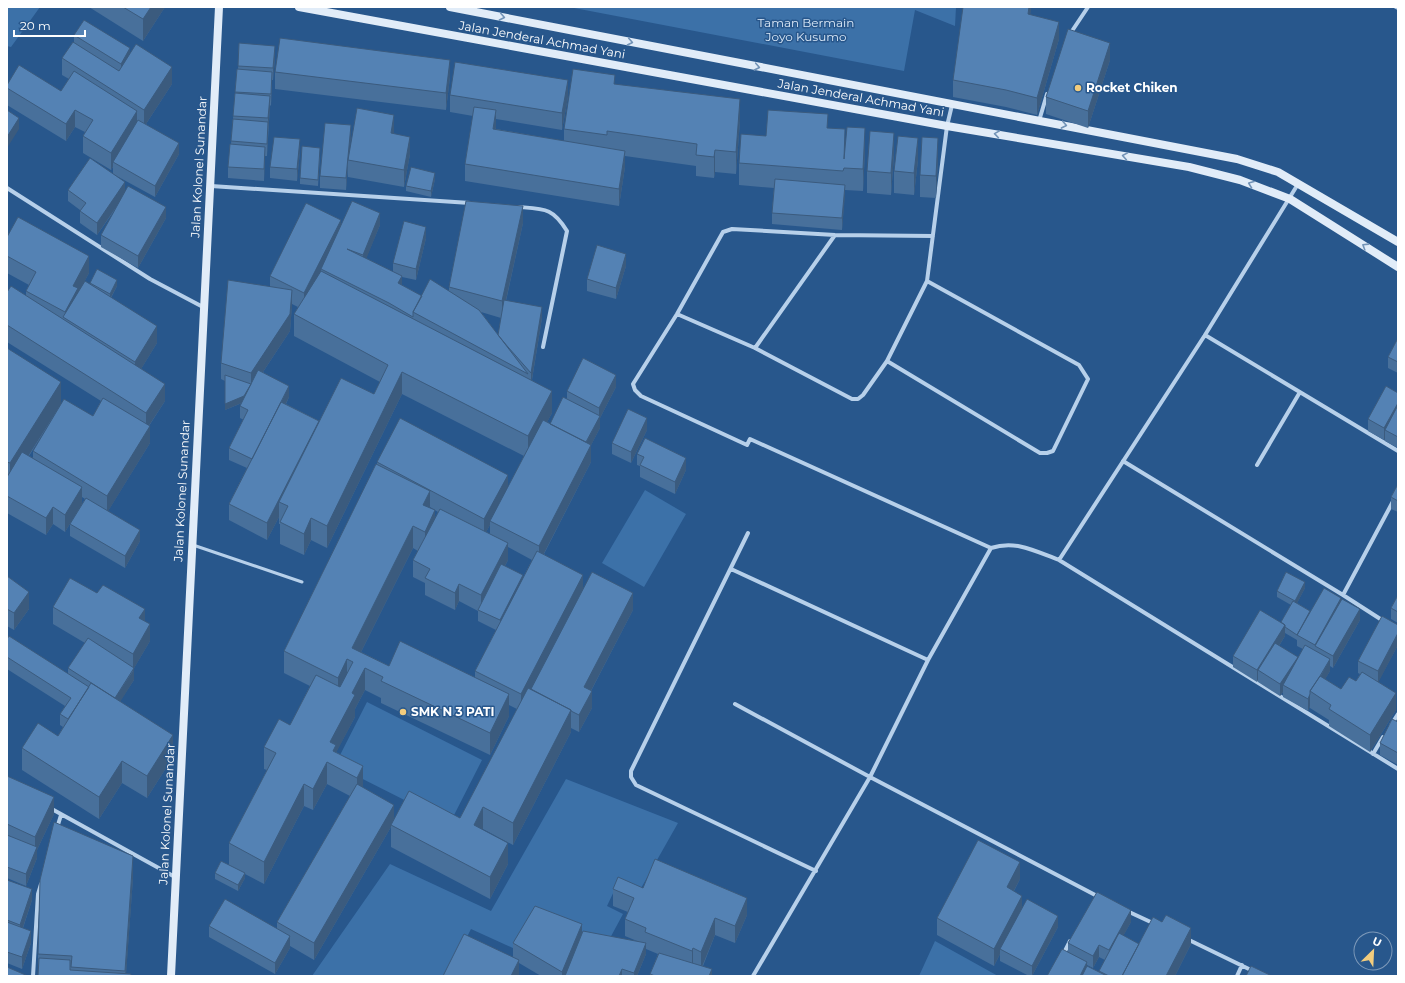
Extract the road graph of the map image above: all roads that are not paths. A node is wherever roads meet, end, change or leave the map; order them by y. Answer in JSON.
{"nodes":[{"id":1,"x":220,"y":7,"type":"edge"},
{"id":2,"x":299,"y":7,"type":"edge"},
{"id":3,"x":450,"y":7,"type":"edge"},
{"id":4,"x":1088,"y":7,"type":"edge"},
{"id":5,"x":1068,"y":38,"type":"edge"},
{"id":6,"x":1050,"y":86,"type":"edge"},
{"id":7,"x":952,"y":105,"type":"junction"},
{"id":8,"x":1039,"y":121,"type":"junction"},
{"id":9,"x":947,"y":126,"type":"junction"},
{"id":10,"x":1298,"y":184,"type":"junction"},
{"id":11,"x":211,"y":186,"type":"junction"},
{"id":12,"x":7,"y":188,"type":"edge"},
{"id":13,"x":1290,"y":199,"type":"junction"},
{"id":14,"x":477,"y":204,"type":"edge"},
{"id":15,"x":516,"y":207,"type":"edge"},
{"id":16,"x":835,"y":235,"type":"junction"},
{"id":17,"x":933,"y":236,"type":"junction"},
{"id":18,"x":1398,"y":242,"type":"edge"},
{"id":19,"x":1398,"y":267,"type":"edge"},
{"id":20,"x":927,"y":281,"type":"junction"},
{"id":21,"x":203,"y":307,"type":"junction"},
{"id":22,"x":677,"y":314,"type":"junction"},
{"id":23,"x":1204,"y":335,"type":"junction"},
{"id":24,"x":543,"y":347,"type":"dead end"},
{"id":25,"x":755,"y":348,"type":"junction"},
{"id":26,"x":887,"y":361,"type":"junction"},
{"id":27,"x":1300,"y":392,"type":"junction"},
{"id":28,"x":1398,"y":451,"type":"edge"},
{"id":29,"x":1123,"y":461,"type":"junction"},
{"id":30,"x":1258,"y":465,"type":"dead end"},
{"id":31,"x":1398,"y":492,"type":"edge"},
{"id":32,"x":748,"y":533,"type":"dead end"},
{"id":33,"x":192,"y":545,"type":"junction"},
{"id":34,"x":991,"y":548,"type":"junction"},
{"id":35,"x":1059,"y":560,"type":"junction"},
{"id":36,"x":731,"y":569,"type":"junction"},
{"id":37,"x":302,"y":582,"type":"dead end"},
{"id":38,"x":1343,"y":595,"type":"junction"},
{"id":39,"x":1392,"y":627,"type":"edge"},
{"id":40,"x":928,"y":660,"type":"junction"},
{"id":41,"x":736,"y":704,"type":"dead end"},
{"id":42,"x":1398,"y":714,"type":"edge"},
{"id":43,"x":1390,"y":727,"type":"edge"},
{"id":44,"x":1385,"y":734,"type":"edge"},
{"id":45,"x":1373,"y":754,"type":"junction"},
{"id":46,"x":1398,"y":769,"type":"edge"},
{"id":47,"x":870,"y":777,"type":"junction"},
{"id":48,"x":43,"y":803,"type":"edge"},
{"id":49,"x":61,"y":815,"type":"junction"},
{"id":50,"x":55,"y":836,"type":"edge"},
{"id":51,"x":816,"y":871,"type":"junction"},
{"id":52,"x":175,"y":877,"type":"junction"},
{"id":53,"x":42,"y":880,"type":"edge"},
{"id":54,"x":32,"y":892,"type":"edge"},
{"id":55,"x":38,"y":894,"type":"junction"},
{"id":56,"x":1095,"y":895,"type":"junction"},
{"id":57,"x":1102,"y":899,"type":"edge"},
{"id":58,"x":1092,"y":902,"type":"edge"},
{"id":59,"x":1123,"y":909,"type":"edge"},
{"id":60,"x":1158,"y":925,"type":"edge"},
{"id":61,"x":1179,"y":935,"type":"edge"},
{"id":62,"x":1073,"y":936,"type":"edge"},
{"id":63,"x":1058,"y":963,"type":"edge"},
{"id":64,"x":1242,"y":965,"type":"junction"},
{"id":65,"x":1258,"y":973,"type":"edge"},
{"id":66,"x":33,"y":976,"type":"edge"},
{"id":67,"x":170,"y":976,"type":"edge"},
{"id":68,"x":752,"y":976,"type":"edge"},
{"id":69,"x":1237,"y":976,"type":"edge"}],
"edges":[{"from":1,"to":11,"type":"main road","name":"Jalan Kolonel Sunandar"},
{"from":2,"to":9,"type":"main road","name":"Jalan Jenderal Achmad Yani"},
{"from":3,"to":7,"type":"main road","name":"Jalan Jenderal Achmad Yani","one_way":true},
{"from":4,"to":5,"type":"street"},
{"from":6,"to":8,"type":"street"},
{"from":7,"to":8,"type":"main road","name":"Jalan Jenderal Achmad Yani"},
{"from":7,"to":9,"type":"street"},
{"from":8,"to":10,"type":"main road","name":"Jalan Jenderal Achmad Yani","one_way":true},
{"from":13,"to":9,"type":"main road","name":"Jalan Jenderal Achmad Yani","one_way":true},
{"from":9,"to":17,"type":"street"},
{"from":10,"to":13,"type":"street"},
{"from":10,"to":18,"type":"main road","name":"Jalan Jenderal Achmad Yani"},
{"from":11,"to":14,"type":"street"},
{"from":11,"to":21,"type":"main road","name":"Jalan Kolonel Sunandar"},
{"from":12,"to":21,"type":"street"},
{"from":19,"to":13,"type":"main road","name":"Jalan Jenderal Achmad Yani","one_way":true},
{"from":13,"to":23,"type":"street"},
{"from":15,"to":24,"type":"street"},
{"from":16,"to":17,"type":"street"},
{"from":16,"to":22,"type":"street"},
{"from":16,"to":25,"type":"street"},
{"from":17,"to":20,"type":"street"},
{"from":20,"to":26,"type":"street"},
{"from":20,"to":26,"type":"street"},
{"from":21,"to":33,"type":"main road","name":"Jalan Kolonel Sunandar"},
{"from":22,"to":25,"type":"street"},
{"from":22,"to":34,"type":"street"},
{"from":23,"to":27,"type":"street"},
{"from":23,"to":29,"type":"street"},
{"from":25,"to":26,"type":"street"},
{"from":27,"to":28,"type":"street"},
{"from":27,"to":30,"type":"street"},
{"from":29,"to":35,"type":"street"},
{"from":29,"to":38,"type":"street"},
{"from":31,"to":38,"type":"street"},
{"from":32,"to":36,"type":"street"},
{"from":33,"to":37,"type":"lane"},
{"from":33,"to":52,"type":"main road","name":"Jalan Kolonel Sunandar"},
{"from":34,"to":35,"type":"street"},
{"from":34,"to":40,"type":"street"},
{"from":35,"to":45,"type":"street"},
{"from":36,"to":40,"type":"street"},
{"from":36,"to":51,"type":"street"},
{"from":38,"to":39,"type":"street"},
{"from":40,"to":47,"type":"street"},
{"from":41,"to":47,"type":"street"},
{"from":42,"to":43,"type":"street"},
{"from":44,"to":45,"type":"street"},
{"from":45,"to":46,"type":"street"},
{"from":47,"to":51,"type":"street"},
{"from":47,"to":56,"type":"street"},
{"from":48,"to":49,"type":"street"},
{"from":49,"to":50,"type":"street"},
{"from":49,"to":52,"type":"street"},
{"from":51,"to":68,"type":"street"},
{"from":52,"to":67,"type":"main road","name":"Jalan Kolonel Sunandar"},
{"from":53,"to":55,"type":"street"},
{"from":54,"to":55,"type":"street"},
{"from":55,"to":66,"type":"street"},
{"from":56,"to":57,"type":"street"},
{"from":56,"to":58,"type":"street"},
{"from":59,"to":60,"type":"street"},
{"from":61,"to":64,"type":"street"},
{"from":62,"to":63,"type":"street"},
{"from":64,"to":65,"type":"street"},
{"from":64,"to":69,"type":"street"}]}
